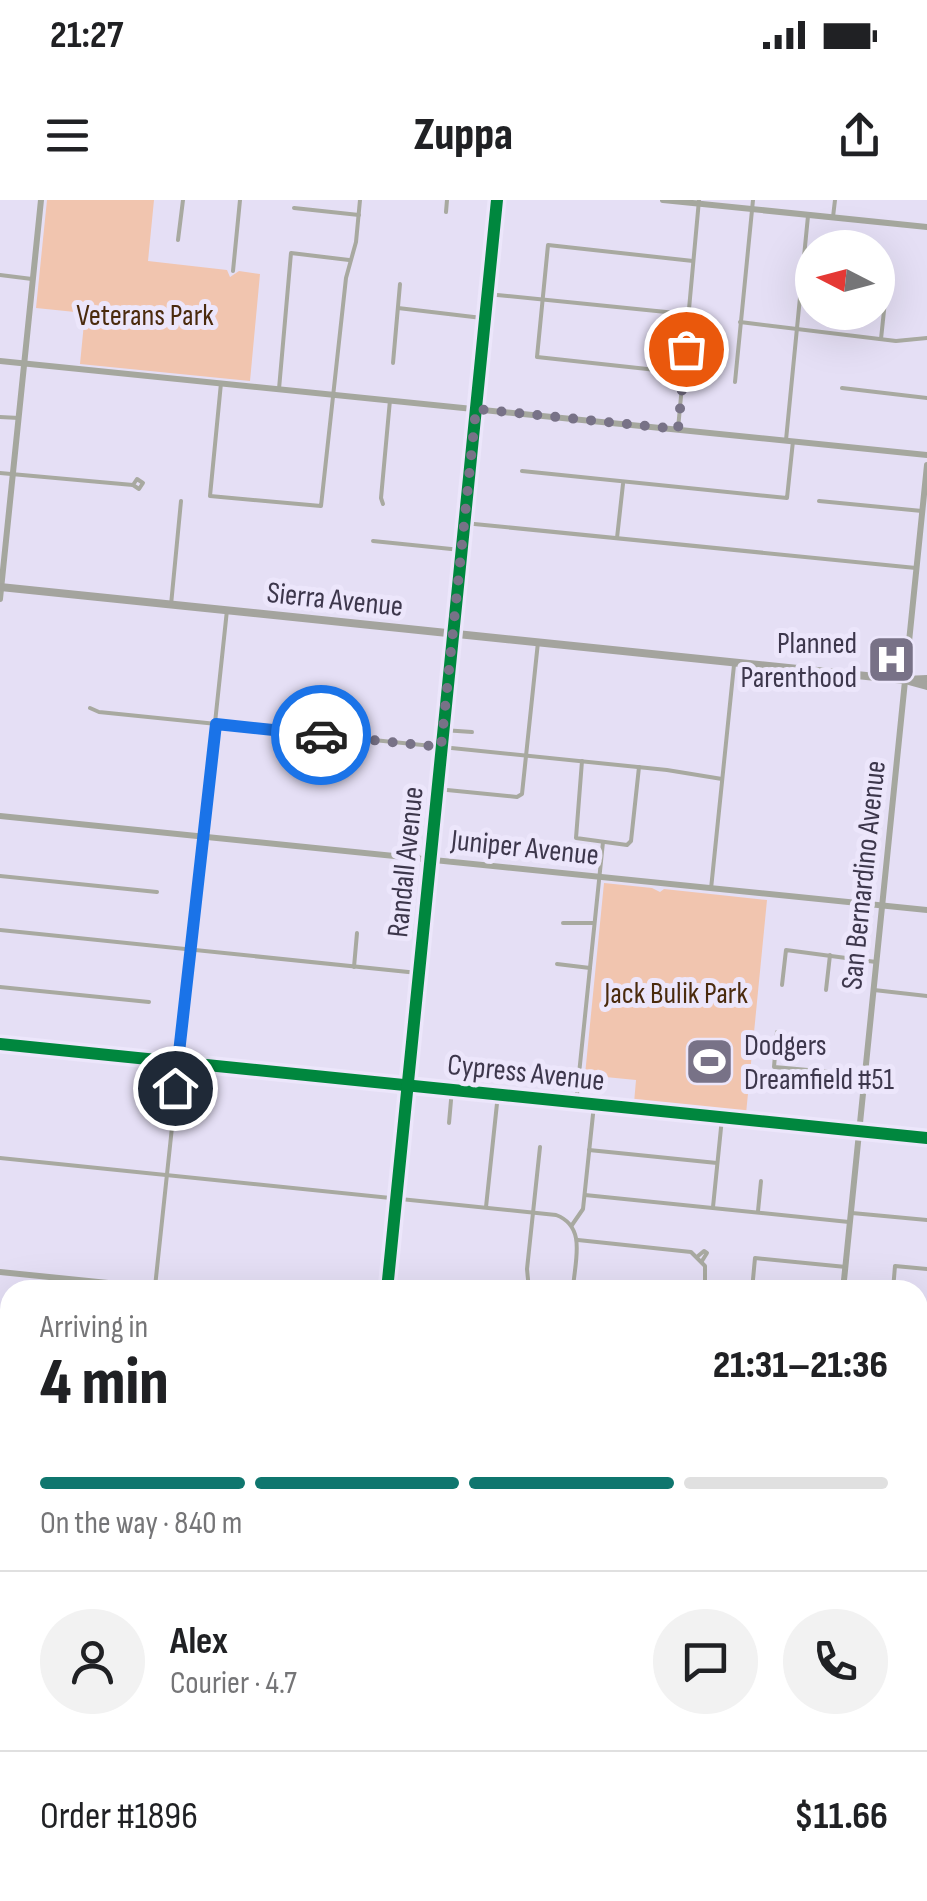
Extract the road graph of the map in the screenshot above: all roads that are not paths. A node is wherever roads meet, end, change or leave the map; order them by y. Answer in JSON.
{"nodes":[{"id":1,"x":40,"y":200,"type":"edge"},
{"id":2,"x":183,"y":200,"type":"edge"},
{"id":3,"x":240,"y":200,"type":"edge"},
{"id":4,"x":360,"y":200,"type":"edge"},
{"id":5,"x":447,"y":200,"type":"edge"},
{"id":6,"x":497,"y":200,"type":"edge"},
{"id":7,"x":663,"y":200,"type":"edge"},
{"id":8,"x":835,"y":200,"type":"edge"},
{"id":9,"x":699,"y":202,"type":"edge"},
{"id":10,"x":753,"y":204,"type":"edge"},
{"id":11,"x":294,"y":208,"type":"dead end"},
{"id":12,"x":446,"y":212,"type":"dead end"},
{"id":13,"x":358,"y":215,"type":"junction"},
{"id":14,"x":808,"y":215,"type":"junction"},
{"id":15,"x":834,"y":217,"type":"junction"},
{"id":16,"x":927,"y":227,"type":"edge"},
{"id":17,"x":807,"y":230,"type":"edge"},
{"id":18,"x":178,"y":240,"type":"dead end"},
{"id":19,"x":350,"y":260,"type":"junction"},
{"id":20,"x":693,"y":261,"type":"junction"},
{"id":21,"x":232,"y":271,"type":"dead end"},
{"id":22,"x":0,"y":275,"type":"edge"},
{"id":23,"x":32,"y":278,"type":"junction"},
{"id":24,"x":400,"y":284,"type":"dead end"},
{"id":25,"x":487,"y":294,"type":"junction"},
{"id":26,"x":543,"y":300,"type":"junction"},
{"id":27,"x":398,"y":308,"type":"junction"},
{"id":28,"x":688,"y":314,"type":"junction"},
{"id":29,"x":485,"y":318,"type":"junction"},
{"id":30,"x":740,"y":322,"type":"junction"},
{"id":31,"x":795,"y":328,"type":"edge"},
{"id":32,"x":797,"y":330,"type":"edge"},
{"id":33,"x":812,"y":330,"type":"edge"},
{"id":34,"x":882,"y":330,"type":"edge"},
{"id":35,"x":927,"y":338,"type":"edge"},
{"id":36,"x":881,"y":339,"type":"junction"},
{"id":37,"x":0,"y":361,"type":"edge"},
{"id":38,"x":393,"y":363,"type":"dead end"},
{"id":39,"x":25,"y":364,"type":"junction"},
{"id":40,"x":684,"y":373,"type":"junction"},
{"id":41,"x":735,"y":382,"type":"dead end"},
{"id":42,"x":221,"y":383,"type":"junction"},
{"id":43,"x":842,"y":388,"type":"dead end"},
{"id":44,"x":278,"y":389,"type":"junction"},
{"id":45,"x":334,"y":394,"type":"junction"},
{"id":46,"x":927,"y":398,"type":"edge"},
{"id":47,"x":390,"y":400,"type":"junction"},
{"id":48,"x":476,"y":409,"type":"junction"},
{"id":49,"x":0,"y":416,"type":"edge"},
{"id":50,"x":19,"y":418,"type":"junction"},
{"id":51,"x":678,"y":429,"type":"junction"},
{"id":52,"x":789,"y":440,"type":"junction"},
{"id":53,"x":927,"y":455,"type":"edge"},
{"id":54,"x":927,"y":465,"type":"edge"},
{"id":55,"x":522,"y":471,"type":"dead end"},
{"id":56,"x":0,"y":473,"type":"edge"},
{"id":57,"x":14,"y":474,"type":"junction"},
{"id":58,"x":623,"y":482,"type":"junction"},
{"id":59,"x":133,"y":485,"type":"dead end"},
{"id":60,"x":819,"y":500,"type":"dead end"},
{"id":61,"x":181,"y":501,"type":"dead end"},
{"id":62,"x":383,"y":504,"type":"dead end"},
{"id":63,"x":922,"y":511,"type":"junction"},
{"id":64,"x":464,"y":523,"type":"junction"},
{"id":65,"x":4,"y":530,"type":"edge"},
{"id":66,"x":617,"y":538,"type":"junction"},
{"id":67,"x":373,"y":541,"type":"dead end"},
{"id":68,"x":461,"y":550,"type":"junction"},
{"id":69,"x":916,"y":568,"type":"junction"},
{"id":70,"x":1,"y":587,"type":"edge"},
{"id":71,"x":0,"y":599,"type":"edge"},
{"id":72,"x":171,"y":605,"type":"junction"},
{"id":73,"x":226,"y":610,"type":"junction"},
{"id":74,"x":453,"y":634,"type":"junction"},
{"id":75,"x":538,"y":642,"type":"junction"},
{"id":76,"x":734,"y":662,"type":"junction"},
{"id":77,"x":905,"y":680,"type":"junction"},
{"id":78,"x":927,"y":683,"type":"edge"},
{"id":79,"x":90,"y":708,"type":"dead end"},
{"id":80,"x":216,"y":724,"type":"junction"},
{"id":81,"x":443,"y":730,"type":"junction"},
{"id":82,"x":472,"y":732,"type":"dead end"},
{"id":83,"x":441,"y":747,"type":"junction"},
{"id":84,"x":526,"y":756,"type":"junction"},
{"id":85,"x":582,"y":761,"type":"junction"},
{"id":86,"x":639,"y":767,"type":"junction"},
{"id":87,"x":722,"y":780,"type":"junction"},
{"id":88,"x":437,"y":789,"type":"junction"},
{"id":89,"x":0,"y":816,"type":"edge"},
{"id":90,"x":204,"y":837,"type":"junction"},
{"id":91,"x":603,"y":842,"type":"junction"},
{"id":92,"x":430,"y":860,"type":"junction"},
{"id":93,"x":0,"y":876,"type":"edge"},
{"id":94,"x":599,"y":877,"type":"junction"},
{"id":95,"x":711,"y":889,"type":"junction"},
{"id":96,"x":157,"y":892,"type":"dead end"},
{"id":97,"x":882,"y":906,"type":"junction"},
{"id":98,"x":927,"y":910,"type":"edge"},
{"id":99,"x":563,"y":923,"type":"dead end"},
{"id":100,"x":594,"y":923,"type":"junction"},
{"id":101,"x":0,"y":930,"type":"edge"},
{"id":102,"x":357,"y":932,"type":"dead end"},
{"id":103,"x":191,"y":950,"type":"junction"},
{"id":104,"x":830,"y":955,"type":"junction"},
{"id":105,"x":876,"y":962,"type":"junction"},
{"id":106,"x":557,"y":964,"type":"dead end"},
{"id":107,"x":354,"y":967,"type":"junction"},
{"id":108,"x":590,"y":968,"type":"junction"},
{"id":109,"x":418,"y":973,"type":"junction"},
{"id":110,"x":782,"y":985,"type":"dead end"},
{"id":111,"x":0,"y":987,"type":"edge"},
{"id":112,"x":826,"y":990,"type":"dead end"},
{"id":113,"x":874,"y":990,"type":"junction"},
{"id":114,"x":927,"y":996,"type":"edge"},
{"id":115,"x":150,"y":1002,"type":"dead end"},
{"id":116,"x":777,"y":1032,"type":"dead end"},
{"id":117,"x":0,"y":1044,"type":"edge"},
{"id":118,"x":178,"y":1062,"type":"junction"},
{"id":119,"x":865,"y":1076,"type":"junction"},
{"id":120,"x":407,"y":1085,"type":"junction"},
{"id":121,"x":452,"y":1090,"type":"junction"},
{"id":122,"x":498,"y":1094,"type":"junction"},
{"id":123,"x":576,"y":1103,"type":"junction"},
{"id":124,"x":594,"y":1104,"type":"junction"},
{"id":125,"x":722,"y":1116,"type":"junction"},
{"id":126,"x":448,"y":1123,"type":"dead end"},
{"id":127,"x":860,"y":1131,"type":"junction"},
{"id":128,"x":927,"y":1138,"type":"edge"},
{"id":129,"x":540,"y":1146,"type":"dead end"},
{"id":130,"x":589,"y":1150,"type":"junction"},
{"id":131,"x":0,"y":1158,"type":"edge"},
{"id":132,"x":717,"y":1163,"type":"junction"},
{"id":133,"x":166,"y":1175,"type":"junction"},
{"id":134,"x":760,"y":1181,"type":"dead end"},
{"id":135,"x":585,"y":1195,"type":"junction"},
{"id":136,"x":396,"y":1198,"type":"junction"},
{"id":137,"x":713,"y":1207,"type":"junction"},
{"id":138,"x":486,"y":1208,"type":"junction"},
{"id":139,"x":803,"y":1208,"type":"dead end"},
{"id":140,"x":533,"y":1212,"type":"junction"},
{"id":141,"x":758,"y":1212,"type":"junction"},
{"id":142,"x":802,"y":1217,"type":"junction"},
{"id":143,"x":851,"y":1218,"type":"junction"},
{"id":144,"x":927,"y":1220,"type":"edge"},
{"id":145,"x":572,"y":1225,"type":"junction"},
{"id":146,"x":578,"y":1240,"type":"junction"},
{"id":147,"x":846,"y":1267,"type":"junction"},
{"id":148,"x":927,"y":1269,"type":"edge"},
{"id":149,"x":0,"y":1272,"type":"edge"},
{"id":150,"x":73,"y":1280,"type":"edge"},
{"id":151,"x":156,"y":1280,"type":"edge"},
{"id":152,"x":388,"y":1280,"type":"edge"},
{"id":153,"x":528,"y":1280,"type":"edge"},
{"id":154,"x":574,"y":1280,"type":"edge"},
{"id":155,"x":706,"y":1280,"type":"edge"},
{"id":156,"x":753,"y":1280,"type":"edge"},
{"id":157,"x":844,"y":1280,"type":"edge"},
{"id":158,"x":894,"y":1280,"type":"edge"}],
"edges":[{"from":1,"to":23,"type":"street"},
{"from":2,"to":18,"type":"street"},
{"from":3,"to":21,"type":"street"},
{"from":4,"to":13,"type":"street"},
{"from":5,"to":12,"type":"street"},
{"from":6,"to":25,"type":"street","name":"Randall Avenue"},
{"from":7,"to":9,"type":"street"},
{"from":8,"to":15,"type":"street"},
{"from":9,"to":10,"type":"street"},
{"from":9,"to":20,"type":"street"},
{"from":10,"to":14,"type":"street"},
{"from":10,"to":30,"type":"street"},
{"from":11,"to":13,"type":"street"},
{"from":13,"to":19,"type":"street"},
{"from":14,"to":15,"type":"street"},
{"from":14,"to":17,"type":"street"},
{"from":15,"to":16,"type":"street"},
{"from":19,"to":44,"type":"street"},
{"from":19,"to":45,"type":"street"},
{"from":20,"to":26,"type":"street"},
{"from":20,"to":28,"type":"street"},
{"from":22,"to":23,"type":"street"},
{"from":23,"to":39,"type":"street"},
{"from":24,"to":27,"type":"street"},
{"from":25,"to":26,"type":"street"},
{"from":25,"to":29,"type":"street","name":"Randall Avenue"},
{"from":26,"to":28,"type":"street"},
{"from":26,"to":40,"type":"street"},
{"from":27,"to":29,"type":"street"},
{"from":27,"to":38,"type":"street"},
{"from":28,"to":40,"type":"street"},
{"from":29,"to":48,"type":"street","name":"Randall Avenue"},
{"from":30,"to":31,"type":"street"},
{"from":30,"to":41,"type":"street"},
{"from":32,"to":52,"type":"street"},
{"from":33,"to":36,"type":"street"},
{"from":34,"to":36,"type":"street"},
{"from":35,"to":36,"type":"street"},
{"from":37,"to":39,"type":"street"},
{"from":39,"to":42,"type":"street"},
{"from":39,"to":50,"type":"street"},
{"from":40,"to":51,"type":"street"},
{"from":42,"to":44,"type":"street"},
{"from":42,"to":45,"type":"street"},
{"from":43,"to":46,"type":"street"},
{"from":44,"to":45,"type":"street"},
{"from":45,"to":47,"type":"street"},
{"from":47,"to":48,"type":"street"},
{"from":47,"to":62,"type":"street"},
{"from":48,"to":51,"type":"street"},
{"from":48,"to":64,"type":"street","name":"Randall Avenue"},
{"from":49,"to":50,"type":"street"},
{"from":50,"to":57,"type":"street"},
{"from":51,"to":52,"type":"street"},
{"from":52,"to":53,"type":"street"},
{"from":52,"to":58,"type":"street"},
{"from":54,"to":63,"type":"street","name":"San Bernardino Avenue"},
{"from":55,"to":58,"type":"street"},
{"from":56,"to":57,"type":"street"},
{"from":57,"to":59,"type":"street"},
{"from":57,"to":65,"type":"street"},
{"from":58,"to":66,"type":"street"},
{"from":60,"to":63,"type":"street"},
{"from":61,"to":72,"type":"street"},
{"from":63,"to":69,"type":"street","name":"San Bernardino Avenue"},
{"from":64,"to":66,"type":"street"},
{"from":64,"to":68,"type":"street","name":"Randall Avenue"},
{"from":65,"to":70,"type":"street"},
{"from":66,"to":69,"type":"street"},
{"from":67,"to":68,"type":"street"},
{"from":68,"to":74,"type":"street","name":"Randall Avenue"},
{"from":69,"to":77,"type":"street","name":"San Bernardino Avenue"},
{"from":70,"to":71,"type":"street"},
{"from":70,"to":72,"type":"main road","name":"Sierra Avenue"},
{"from":72,"to":73,"type":"main road","name":"Sierra Avenue"},
{"from":73,"to":74,"type":"main road","name":"Sierra Avenue"},
{"from":73,"to":80,"type":"street"},
{"from":74,"to":75,"type":"main road","name":"Sierra Avenue"},
{"from":74,"to":81,"type":"street","name":"Randall Avenue"},
{"from":75,"to":76,"type":"main road","name":"Sierra Avenue"},
{"from":75,"to":84,"type":"street"},
{"from":76,"to":77,"type":"main road","name":"Sierra Avenue"},
{"from":76,"to":87,"type":"street"},
{"from":77,"to":78,"type":"main road","name":"Sierra Avenue"},
{"from":77,"to":97,"type":"street","name":"San Bernardino Avenue"},
{"from":79,"to":80,"type":"street"},
{"from":80,"to":83,"type":"street"},
{"from":80,"to":90,"type":"street"},
{"from":81,"to":82,"type":"street"},
{"from":81,"to":83,"type":"street","name":"Randall Avenue"},
{"from":83,"to":84,"type":"street"},
{"from":83,"to":88,"type":"street","name":"Randall Avenue"},
{"from":84,"to":85,"type":"street"},
{"from":84,"to":88,"type":"street"},
{"from":85,"to":86,"type":"street"},
{"from":85,"to":91,"type":"street"},
{"from":86,"to":87,"type":"street"},
{"from":86,"to":91,"type":"street"},
{"from":87,"to":95,"type":"street"},
{"from":88,"to":92,"type":"street","name":"Randall Avenue"},
{"from":89,"to":90,"type":"street","name":"Juniper Avenue"},
{"from":90,"to":92,"type":"street","name":"Juniper Avenue"},
{"from":90,"to":103,"type":"street"},
{"from":91,"to":94,"type":"street"},
{"from":92,"to":94,"type":"street","name":"Juniper Avenue"},
{"from":92,"to":109,"type":"street","name":"Randall Avenue"},
{"from":93,"to":96,"type":"street"},
{"from":94,"to":95,"type":"street","name":"Juniper Avenue"},
{"from":94,"to":100,"type":"street"},
{"from":95,"to":97,"type":"street","name":"Juniper Avenue"},
{"from":97,"to":98,"type":"street","name":"Juniper Avenue"},
{"from":97,"to":105,"type":"street","name":"San Bernardino Avenue"},
{"from":99,"to":100,"type":"street"},
{"from":100,"to":108,"type":"street"},
{"from":101,"to":103,"type":"street"},
{"from":102,"to":107,"type":"street"},
{"from":103,"to":107,"type":"street"},
{"from":103,"to":118,"type":"street"},
{"from":104,"to":105,"type":"street"},
{"from":104,"to":110,"type":"street"},
{"from":104,"to":112,"type":"street"},
{"from":105,"to":113,"type":"street","name":"San Bernardino Avenue"},
{"from":106,"to":108,"type":"street"},
{"from":107,"to":109,"type":"street"},
{"from":108,"to":123,"type":"street"},
{"from":109,"to":120,"type":"street","name":"Randall Avenue"},
{"from":111,"to":115,"type":"street"},
{"from":113,"to":114,"type":"street"},
{"from":113,"to":119,"type":"street","name":"San Bernardino Avenue"},
{"from":116,"to":119,"type":"street"},
{"from":117,"to":118,"type":"street","name":"Cypress Avenue"},
{"from":118,"to":120,"type":"street","name":"Cypress Avenue"},
{"from":118,"to":133,"type":"street"},
{"from":119,"to":127,"type":"street","name":"San Bernardino Avenue"},
{"from":120,"to":121,"type":"street","name":"Cypress Avenue"},
{"from":120,"to":136,"type":"street","name":"Randall Avenue"},
{"from":121,"to":122,"type":"street","name":"Cypress Avenue"},
{"from":121,"to":126,"type":"street"},
{"from":122,"to":123,"type":"street","name":"Cypress Avenue"},
{"from":122,"to":138,"type":"street"},
{"from":123,"to":124,"type":"street","name":"Cypress Avenue"},
{"from":124,"to":125,"type":"street","name":"Cypress Avenue"},
{"from":124,"to":130,"type":"street"},
{"from":125,"to":127,"type":"street","name":"Cypress Avenue"},
{"from":125,"to":132,"type":"street"},
{"from":127,"to":128,"type":"street","name":"Cypress Avenue"},
{"from":127,"to":143,"type":"street","name":"San Bernardino Avenue"},
{"from":129,"to":140,"type":"street"},
{"from":130,"to":132,"type":"street"},
{"from":130,"to":135,"type":"street"},
{"from":131,"to":133,"type":"street"},
{"from":132,"to":137,"type":"street"},
{"from":133,"to":136,"type":"street"},
{"from":133,"to":151,"type":"street"},
{"from":134,"to":141,"type":"street"},
{"from":135,"to":137,"type":"street"},
{"from":135,"to":145,"type":"street"},
{"from":136,"to":138,"type":"street"},
{"from":136,"to":152,"type":"street","name":"Randall Avenue"},
{"from":137,"to":141,"type":"street"},
{"from":138,"to":140,"type":"street"},
{"from":139,"to":142,"type":"street"},
{"from":140,"to":145,"type":"street"},
{"from":140,"to":153,"type":"street"},
{"from":141,"to":142,"type":"street"},
{"from":142,"to":143,"type":"street"},
{"from":143,"to":144,"type":"street"},
{"from":143,"to":147,"type":"street","name":"San Bernardino Avenue"},
{"from":145,"to":146,"type":"street"},
{"from":146,"to":154,"type":"street"},
{"from":146,"to":155,"type":"street"},
{"from":147,"to":156,"type":"street"},
{"from":147,"to":157,"type":"street","name":"San Bernardino Avenue"},
{"from":148,"to":158,"type":"street"},
{"from":149,"to":150,"type":"street"}]}
